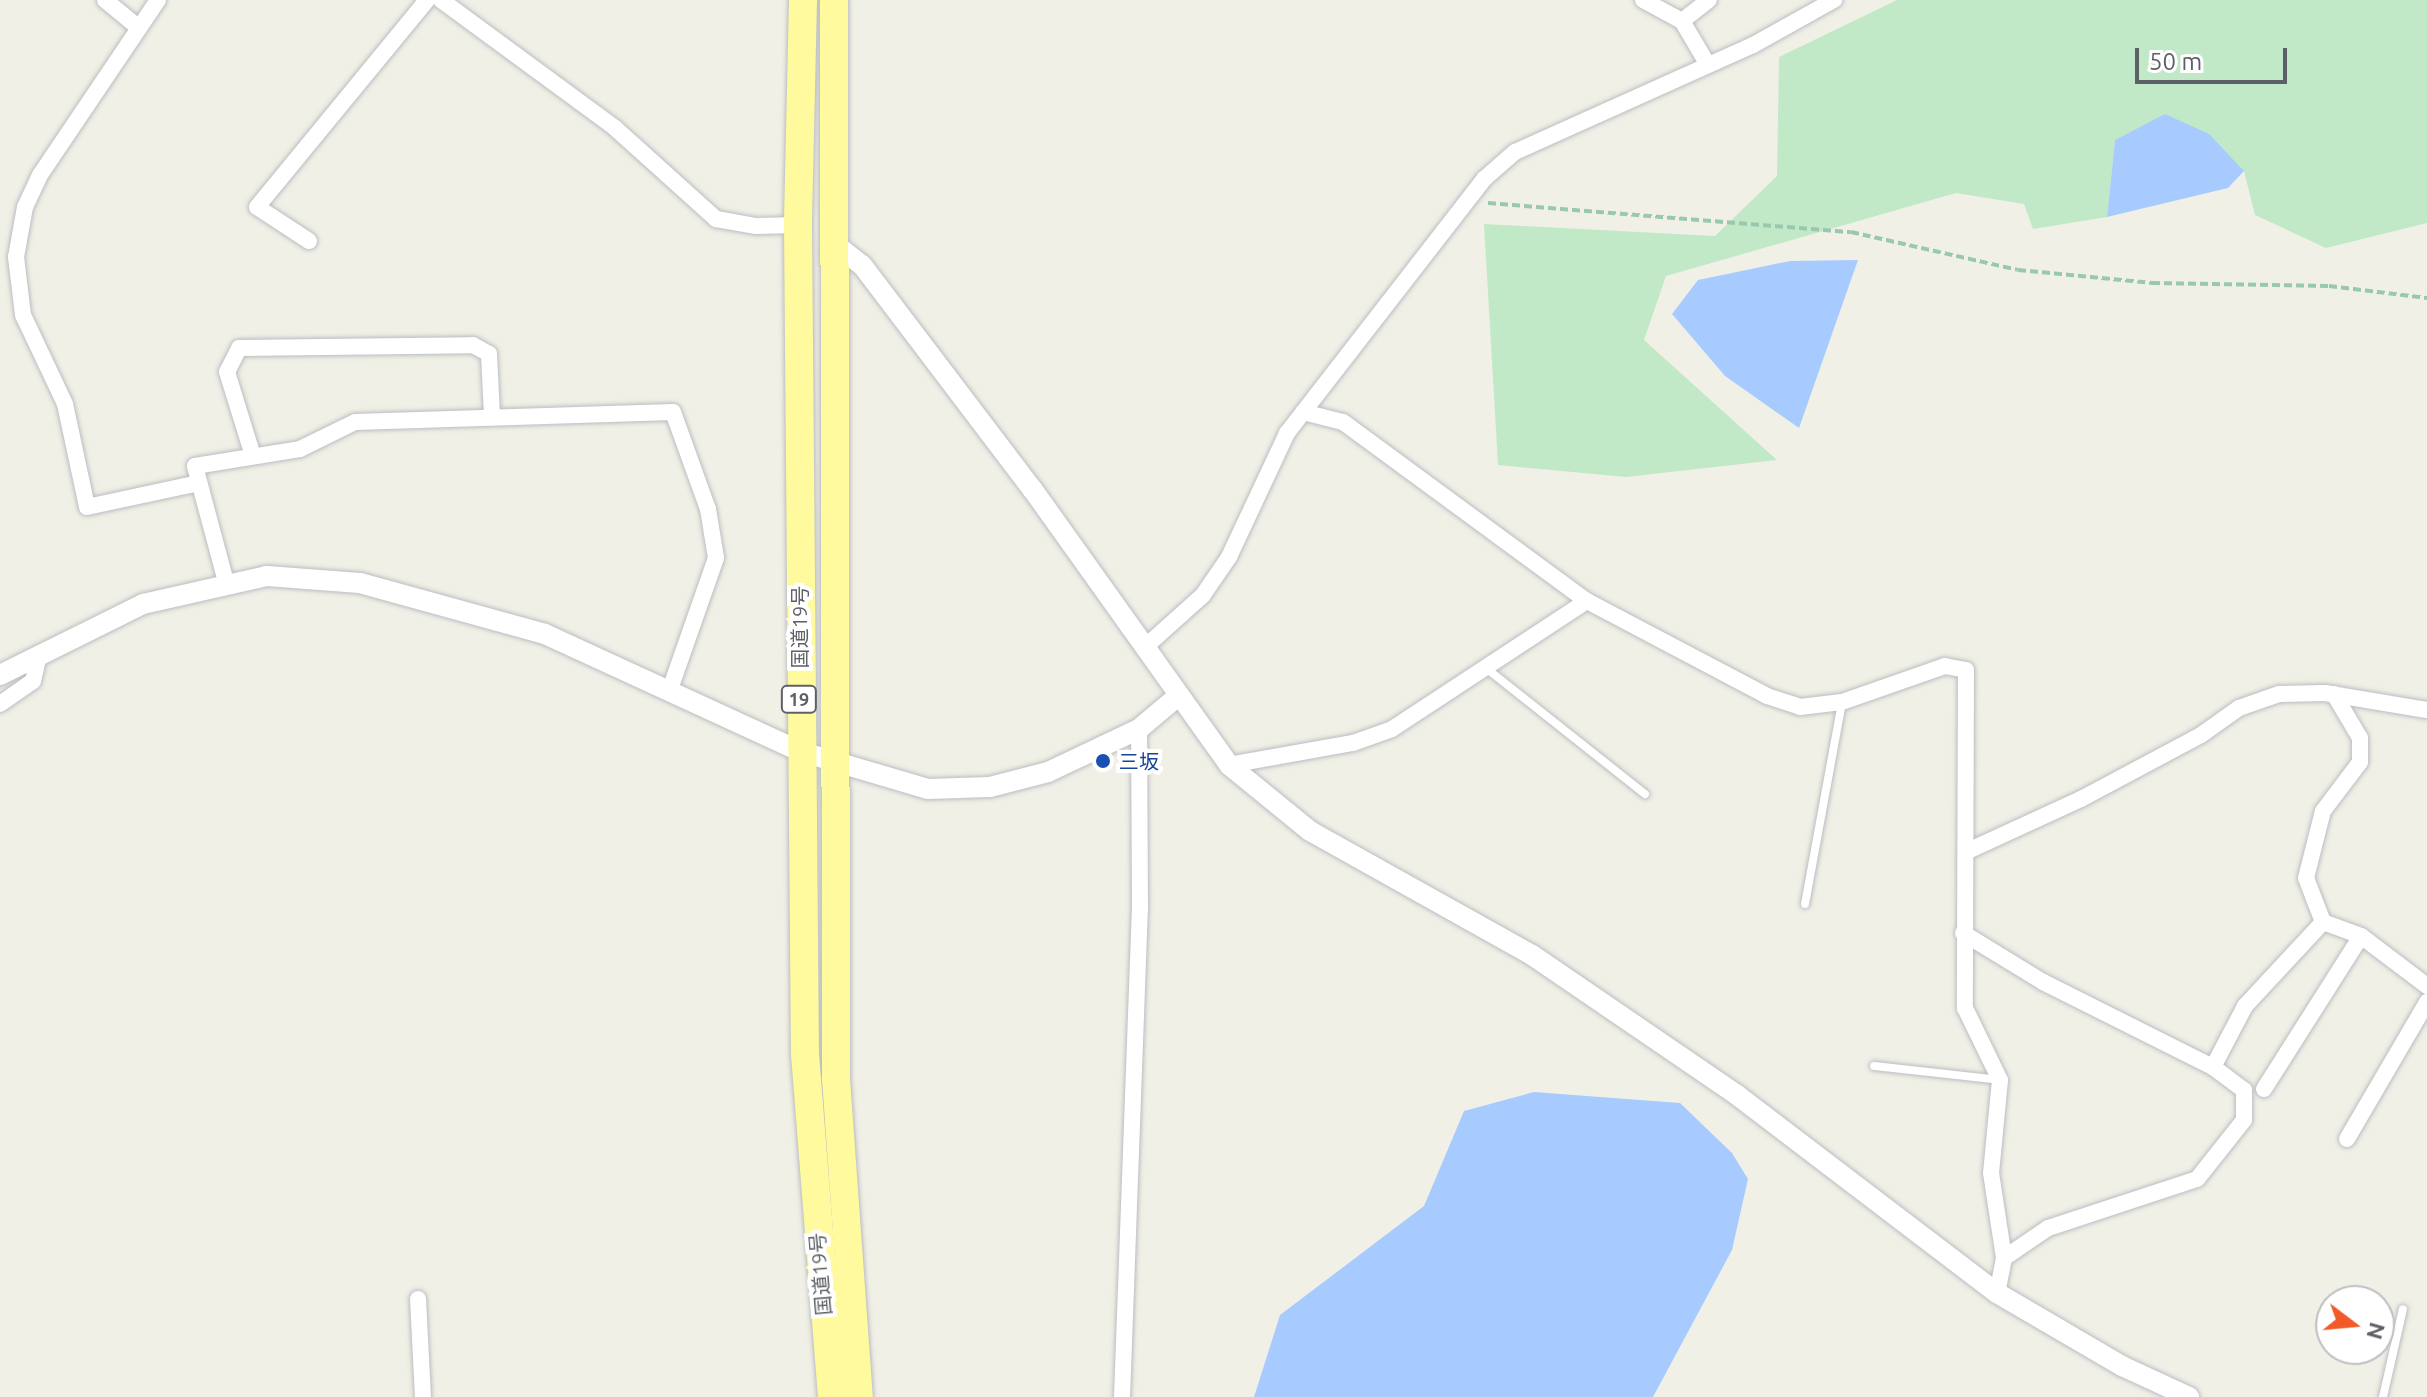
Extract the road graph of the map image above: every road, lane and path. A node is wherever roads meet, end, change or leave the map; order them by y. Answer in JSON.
{"nodes":[{"id":1,"x":105,"y":0,"type":"edge"},
{"id":2,"x":158,"y":0,"type":"edge"},
{"id":3,"x":427,"y":0,"type":"edge"},
{"id":4,"x":441,"y":0,"type":"edge"},
{"id":5,"x":803,"y":0,"type":"edge"},
{"id":6,"x":834,"y":0,"type":"edge"},
{"id":7,"x":1643,"y":0,"type":"edge"},
{"id":8,"x":1709,"y":0,"type":"edge"},
{"id":9,"x":1834,"y":0,"type":"edge"},
{"id":10,"x":1682,"y":21,"type":"junction"},
{"id":11,"x":139,"y":28,"type":"junction"},
{"id":12,"x":1708,"y":65,"type":"junction"},
{"id":13,"x":1469,"y":202,"type":"junction"},
{"id":14,"x":798,"y":225,"type":"junction"},
{"id":15,"x":309,"y":241,"type":"dead end"},
{"id":16,"x":836,"y":245,"type":"junction"},
{"id":17,"x":2427,"y":298,"type":"edge"},
{"id":18,"x":1303,"y":412,"type":"junction"},
{"id":19,"x":492,"y":416,"type":"junction"},
{"id":20,"x":253,"y":456,"type":"junction"},
{"id":21,"x":199,"y":483,"type":"junction"},
{"id":22,"x":226,"y":582,"type":"junction"},
{"id":23,"x":1587,"y":601,"type":"junction"},
{"id":24,"x":1144,"y":648,"type":"junction"},
{"id":25,"x":39,"y":655,"type":"junction"},
{"id":26,"x":1486,"y":668,"type":"junction"},
{"id":27,"x":0,"y":675,"type":"edge"},
{"id":28,"x":670,"y":689,"type":"junction"},
{"id":29,"x":2334,"y":694,"type":"junction"},
{"id":30,"x":1178,"y":696,"type":"junction"},
{"id":31,"x":1842,"y":702,"type":"junction"},
{"id":32,"x":0,"y":704,"type":"edge"},
{"id":33,"x":2427,"y":710,"type":"edge"},
{"id":34,"x":1139,"y":729,"type":"junction"},
{"id":35,"x":799,"y":751,"type":"junction"},
{"id":36,"x":1229,"y":765,"type":"junction"},
{"id":37,"x":838,"y":766,"type":"junction"},
{"id":38,"x":1645,"y":794,"type":"dead end"},
{"id":39,"x":1968,"y":851,"type":"junction"},
{"id":40,"x":1805,"y":904,"type":"dead end"},
{"id":41,"x":2323,"y":922,"type":"junction"},
{"id":42,"x":1963,"y":933,"type":"junction"},
{"id":43,"x":2361,"y":936,"type":"junction"},
{"id":44,"x":2427,"y":986,"type":"edge"},
{"id":45,"x":2427,"y":1002,"type":"edge"},
{"id":46,"x":1874,"y":1066,"type":"dead end"},
{"id":47,"x":2213,"y":1067,"type":"junction"},
{"id":48,"x":2000,"y":1080,"type":"junction"},
{"id":49,"x":2264,"y":1089,"type":"dead end"},
{"id":50,"x":2347,"y":1139,"type":"dead end"},
{"id":51,"x":2004,"y":1258,"type":"junction"},
{"id":52,"x":1997,"y":1293,"type":"junction"},
{"id":53,"x":418,"y":1299,"type":"dead end"},
{"id":54,"x":2403,"y":1309,"type":"dead end"},
{"id":55,"x":423,"y":1397,"type":"edge"},
{"id":56,"x":832,"y":1397,"type":"edge"},
{"id":57,"x":859,"y":1397,"type":"edge"},
{"id":58,"x":1122,"y":1397,"type":"edge"},
{"id":59,"x":2189,"y":1397,"type":"edge"},
{"id":60,"x":2383,"y":1397,"type":"edge"}],
"edges":[{"from":1,"to":11,"type":"street"},
{"from":2,"to":11,"type":"street"},
{"from":3,"to":15,"type":"street"},
{"from":4,"to":14,"type":"street"},
{"from":5,"to":14,"type":"highway","name":"国道19号","number":"19"},
{"from":6,"to":16,"type":"highway","name":"国道19号","number":"19"},
{"from":7,"to":10,"type":"street"},
{"from":8,"to":10,"type":"street"},
{"from":9,"to":12,"type":"street"},
{"from":10,"to":12,"type":"street"},
{"from":11,"to":21,"type":"street"},
{"from":12,"to":13,"type":"street"},
{"from":13,"to":17,"type":"path"},
{"from":13,"to":18,"type":"street"},
{"from":14,"to":35,"type":"highway","name":"国道19号","number":"19"},
{"from":16,"to":24,"type":"street"},
{"from":16,"to":37,"type":"highway","name":"国道19号","number":"19"},
{"from":18,"to":23,"type":"street"},
{"from":18,"to":24,"type":"street"},
{"from":19,"to":20,"type":"street"},
{"from":19,"to":20,"type":"street"},
{"from":19,"to":28,"type":"street"},
{"from":20,"to":21,"type":"street"},
{"from":21,"to":22,"type":"street"},
{"from":22,"to":25,"type":"street"},
{"from":22,"to":28,"type":"street"},
{"from":23,"to":26,"type":"street"},
{"from":23,"to":31,"type":"street"},
{"from":24,"to":30,"type":"street"},
{"from":25,"to":27,"type":"street"},
{"from":25,"to":32,"type":"street"},
{"from":26,"to":36,"type":"street"},
{"from":26,"to":38,"type":"lane"},
{"from":28,"to":35,"type":"street"},
{"from":29,"to":33,"type":"street"},
{"from":29,"to":39,"type":"street"},
{"from":29,"to":41,"type":"street"},
{"from":30,"to":34,"type":"street"},
{"from":30,"to":36,"type":"street"},
{"from":31,"to":39,"type":"street"},
{"from":31,"to":40,"type":"lane"},
{"from":34,"to":37,"type":"street"},
{"from":34,"to":58,"type":"street"},
{"from":35,"to":37,"type":"street"},
{"from":35,"to":56,"type":"highway","name":"国道19号","number":"19"},
{"from":36,"to":52,"type":"street"},
{"from":37,"to":57,"type":"highway","name":"国道19号","number":"19"},
{"from":39,"to":42,"type":"street"},
{"from":41,"to":43,"type":"street"},
{"from":41,"to":47,"type":"street"},
{"from":42,"to":47,"type":"street"},
{"from":42,"to":48,"type":"street"},
{"from":43,"to":44,"type":"street"},
{"from":43,"to":49,"type":"street"},
{"from":45,"to":50,"type":"street"},
{"from":46,"to":48,"type":"lane"},
{"from":47,"to":51,"type":"street"},
{"from":48,"to":51,"type":"street"},
{"from":51,"to":52,"type":"street"},
{"from":52,"to":59,"type":"street"},
{"from":53,"to":55,"type":"street"},
{"from":54,"to":60,"type":"lane"}]}
